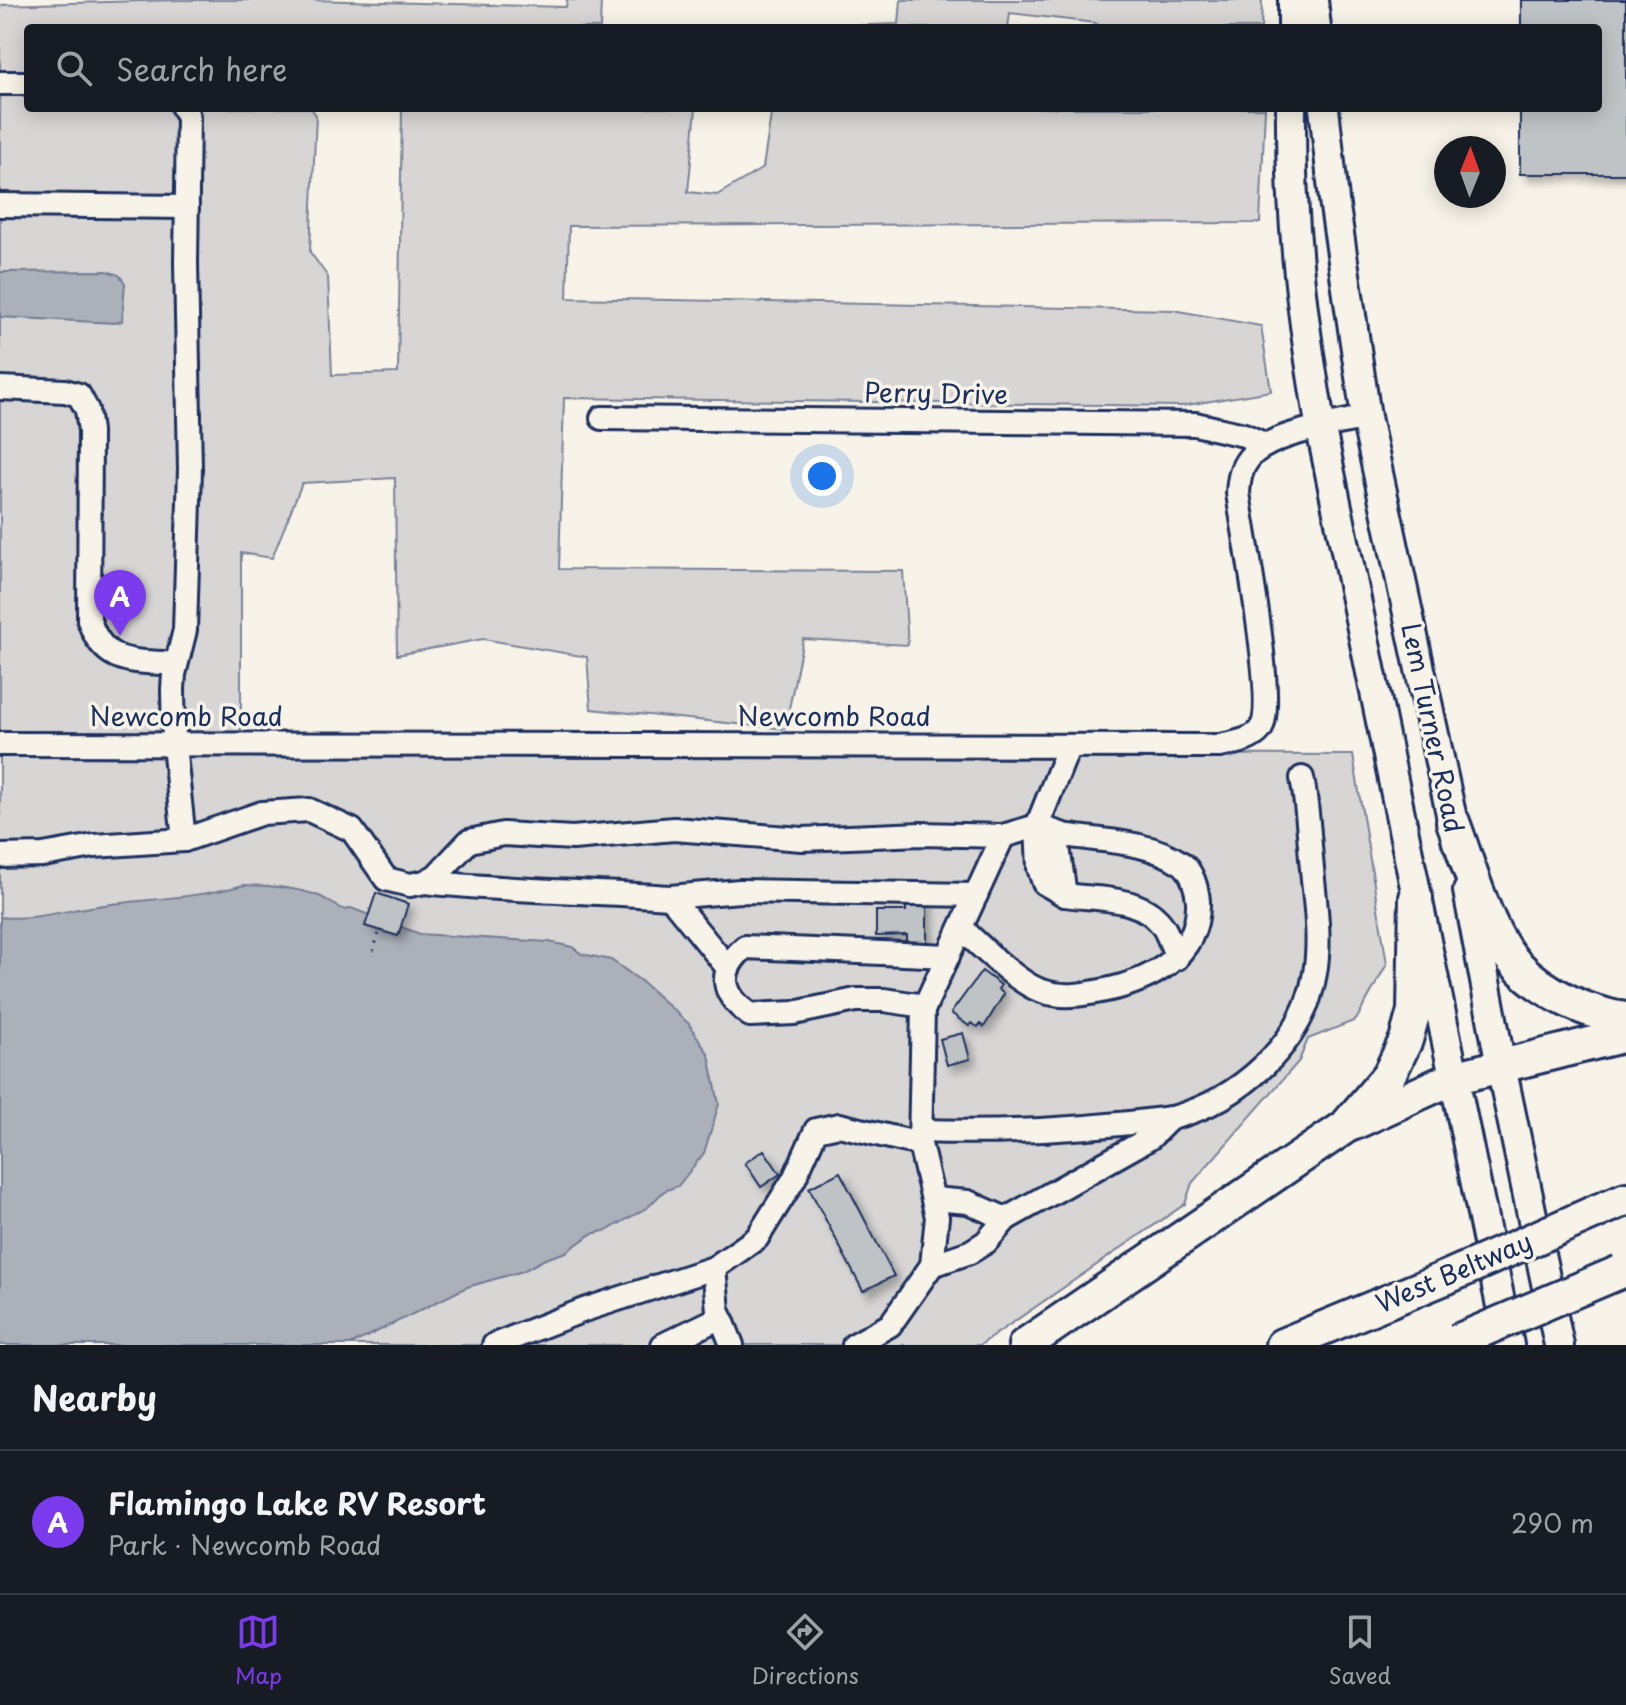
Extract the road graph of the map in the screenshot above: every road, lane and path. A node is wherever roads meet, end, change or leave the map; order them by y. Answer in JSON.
{"nodes":[{"id":1,"x":1293,"y":0,"type":"edge"},
{"id":2,"x":1313,"y":0,"type":"edge"},
{"id":3,"x":1293,"y":24,"type":"edge"},
{"id":4,"x":1316,"y":24,"type":"edge"},
{"id":5,"x":0,"y":83,"type":"edge"},
{"id":6,"x":24,"y":83,"type":"edge"},
{"id":7,"x":186,"y":112,"type":"edge"},
{"id":8,"x":1291,"y":112,"type":"edge"},
{"id":9,"x":1324,"y":112,"type":"edge"},
{"id":10,"x":0,"y":205,"type":"edge"},
{"id":11,"x":187,"y":207,"type":"junction"},
{"id":12,"x":0,"y":388,"type":"edge"},
{"id":13,"x":1366,"y":417,"type":"junction"},
{"id":14,"x":602,"y":418,"type":"dead end"},
{"id":15,"x":1321,"y":429,"type":"junction"},
{"id":16,"x":1266,"y":445,"type":"junction"},
{"id":17,"x":176,"y":664,"type":"junction"},
{"id":18,"x":0,"y":744,"type":"edge"},
{"id":19,"x":174,"y":745,"type":"junction"},
{"id":20,"x":1069,"y":746,"type":"junction"},
{"id":21,"x":1302,"y":778,"type":"dead end"},
{"id":22,"x":1453,"y":822,"type":"junction"},
{"id":23,"x":1046,"y":830,"type":"junction"},
{"id":24,"x":1003,"y":836,"type":"junction"},
{"id":25,"x":184,"y":840,"type":"junction"},
{"id":26,"x":0,"y":856,"type":"edge"},
{"id":27,"x":425,"y":882,"type":"junction"},
{"id":28,"x":976,"y":895,"type":"junction"},
{"id":29,"x":670,"y":897,"type":"junction"},
{"id":30,"x":1416,"y":898,"type":"junction"},
{"id":31,"x":961,"y":928,"type":"junction"},
{"id":32,"x":380,"y":930,"type":"dead end"},
{"id":33,"x":373,"y":951,"type":"dead end"},
{"id":34,"x":948,"y":956,"type":"junction"},
{"id":35,"x":1177,"y":958,"type":"junction"},
{"id":36,"x":728,"y":968,"type":"junction"},
{"id":37,"x":925,"y":1006,"type":"junction"},
{"id":38,"x":1626,"y":1019,"type":"edge"},
{"id":39,"x":1626,"y":1035,"type":"edge"},
{"id":40,"x":1501,"y":1066,"type":"junction"},
{"id":41,"x":1453,"y":1078,"type":"junction"},
{"id":42,"x":1170,"y":1118,"type":"junction"},
{"id":43,"x":1345,"y":1127,"type":"junction"},
{"id":44,"x":920,"y":1138,"type":"junction"},
{"id":45,"x":933,"y":1199,"type":"junction"},
{"id":46,"x":1613,"y":1205,"type":"edge"},
{"id":47,"x":1006,"y":1219,"type":"junction"},
{"id":48,"x":932,"y":1265,"type":"junction"},
{"id":49,"x":714,"y":1268,"type":"junction"},
{"id":50,"x":1623,"y":1271,"type":"edge"},
{"id":51,"x":721,"y":1317,"type":"junction"},
{"id":52,"x":1452,"y":1343,"type":"edge"},
{"id":53,"x":494,"y":1345,"type":"edge"},
{"id":54,"x":663,"y":1345,"type":"edge"},
{"id":55,"x":732,"y":1345,"type":"edge"},
{"id":56,"x":854,"y":1345,"type":"edge"},
{"id":57,"x":1025,"y":1345,"type":"edge"},
{"id":58,"x":1282,"y":1345,"type":"edge"},
{"id":59,"x":1509,"y":1345,"type":"edge"},
{"id":60,"x":1559,"y":1345,"type":"edge"}],
"edges":[{"from":1,"to":3,"type":"main road"},
{"from":2,"to":4,"type":"main road"},
{"from":5,"to":6,"type":"street"},
{"from":7,"to":11,"type":"street"},
{"from":8,"to":15,"type":"main road","name":"Lem Turner Road"},
{"from":9,"to":13,"type":"main road","name":"Lem Turner Road"},
{"from":10,"to":11,"type":"street"},
{"from":11,"to":17,"type":"street"},
{"from":12,"to":17,"type":"street"},
{"from":13,"to":15,"type":"street"},
{"from":13,"to":22,"type":"main road","name":"Lem Turner Road"},
{"from":14,"to":16,"type":"street","name":"Perry Drive"},
{"from":15,"to":16,"type":"street"},
{"from":15,"to":30,"type":"main road","name":"Lem Turner Road"},
{"from":16,"to":20,"type":"street","name":"Newcomb Road"},
{"from":17,"to":19,"type":"street"},
{"from":18,"to":19,"type":"street","name":"Newcomb Road"},
{"from":19,"to":20,"type":"street","name":"Newcomb Road"},
{"from":19,"to":25,"type":"street"},
{"from":20,"to":23,"type":"street"},
{"from":21,"to":42,"type":"street"},
{"from":22,"to":38,"type":"highway"},
{"from":22,"to":40,"type":"main road","name":"Lem Turner Road"},
{"from":23,"to":24,"type":"street"},
{"from":23,"to":35,"type":"street"},
{"from":23,"to":35,"type":"street"},
{"from":24,"to":27,"type":"street"},
{"from":24,"to":28,"type":"street"},
{"from":25,"to":26,"type":"street"},
{"from":25,"to":27,"type":"street"},
{"from":27,"to":29,"type":"street"},
{"from":28,"to":29,"type":"street"},
{"from":28,"to":31,"type":"street"},
{"from":29,"to":36,"type":"street"},
{"from":30,"to":41,"type":"main road","name":"Lem Turner Road"},
{"from":30,"to":43,"type":"highway"},
{"from":31,"to":34,"type":"street"},
{"from":31,"to":35,"type":"street"},
{"from":32,"to":33,"type":"path"},
{"from":34,"to":36,"type":"street"},
{"from":34,"to":37,"type":"street"},
{"from":36,"to":37,"type":"street"},
{"from":37,"to":44,"type":"street"},
{"from":39,"to":40,"type":"highway"},
{"from":40,"to":41,"type":"highway"},
{"from":40,"to":60,"type":"main road","name":"Lem Turner Road"},
{"from":41,"to":43,"type":"highway"},
{"from":41,"to":59,"type":"main road","name":"Lem Turner Road"},
{"from":42,"to":44,"type":"street"},
{"from":42,"to":47,"type":"street"},
{"from":43,"to":57,"type":"highway"},
{"from":44,"to":45,"type":"street"},
{"from":44,"to":49,"type":"street"},
{"from":45,"to":47,"type":"street"},
{"from":45,"to":48,"type":"street"},
{"from":46,"to":58,"type":"highway","name":"West Beltway","bridge":true},
{"from":47,"to":48,"type":"street"},
{"from":48,"to":56,"type":"street"},
{"from":49,"to":51,"type":"street"},
{"from":49,"to":53,"type":"street"},
{"from":50,"to":52,"type":"highway","bridge":true},
{"from":51,"to":54,"type":"street"},
{"from":51,"to":55,"type":"street"}]}
